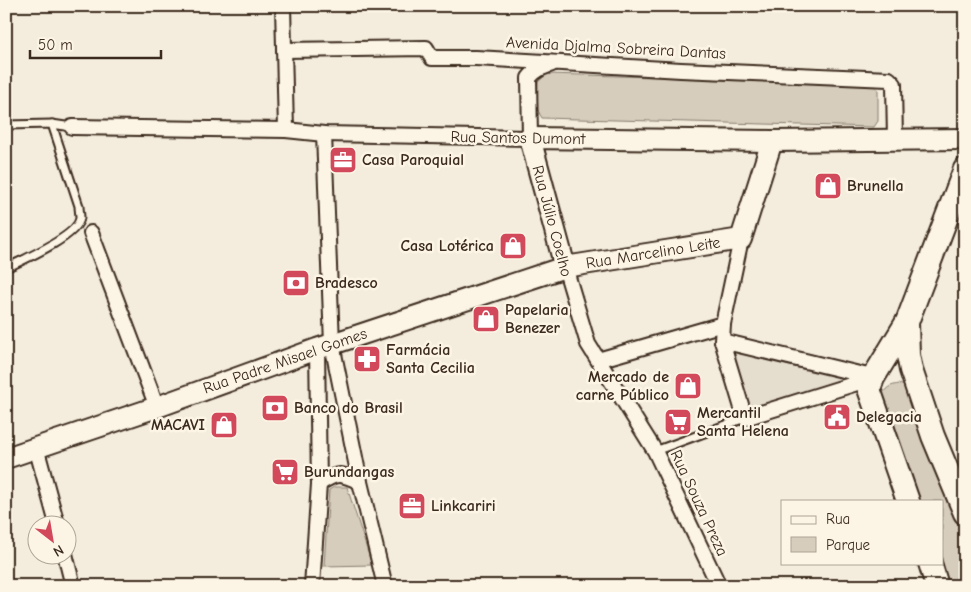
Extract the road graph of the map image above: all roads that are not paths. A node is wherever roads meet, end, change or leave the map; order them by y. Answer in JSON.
{"nodes":[{"id":1,"x":283,"y":6,"type":"edge"},
{"id":2,"x":284,"y":50,"type":"junction"},
{"id":3,"x":555,"y":63,"type":"junction"},
{"id":4,"x":52,"y":124,"type":"junction"},
{"id":5,"x":6,"y":125,"type":"edge"},
{"id":6,"x":72,"y":127,"type":"joint"},
{"id":7,"x":286,"y":130,"type":"junction"},
{"id":8,"x":324,"y":134,"type":"junction"},
{"id":9,"x":530,"y":138,"type":"junction"},
{"id":10,"x":965,"y":139,"type":"edge"},
{"id":11,"x":895,"y":140,"type":"junction"},
{"id":12,"x":772,"y":141,"type":"junction"},
{"id":13,"x":965,"y":169,"type":"edge"},
{"id":14,"x":960,"y":194,"type":"edge"},
{"id":15,"x":90,"y":233,"type":"dead end"},
{"id":16,"x":741,"y":239,"type":"junction"},
{"id":17,"x":565,"y":267,"type":"junction"},
{"id":18,"x":6,"y":268,"type":"edge"},
{"id":19,"x":907,"y":322,"type":"junction"},
{"id":20,"x":723,"y":324,"type":"junction"},
{"id":21,"x":722,"y":341,"type":"junction"},
{"id":22,"x":324,"y":346,"type":"junction"},
{"id":23,"x":598,"y":360,"type":"junction"},
{"id":24,"x":911,"y":370,"type":"junction"},
{"id":25,"x":873,"y":378,"type":"junction"},
{"id":26,"x":157,"y":407,"type":"junction"},
{"id":27,"x":745,"y":418,"type":"junction"},
{"id":28,"x":36,"y":447,"type":"junction"},
{"id":29,"x":655,"y":451,"type":"junction"},
{"id":30,"x":6,"y":458,"type":"edge"},
{"id":31,"x":360,"y":482,"type":"junction"},
{"id":32,"x":319,"y":484,"type":"junction"},
{"id":33,"x":908,"y":500,"type":"edge"},
{"id":34,"x":965,"y":513,"type":"edge"},
{"id":35,"x":54,"y":514,"type":"edge"},
{"id":36,"x":68,"y":564,"type":"edge"},
{"id":37,"x":930,"y":564,"type":"edge"},
{"id":38,"x":73,"y":586,"type":"edge"},
{"id":39,"x":312,"y":586,"type":"edge"},
{"id":40,"x":385,"y":586,"type":"edge"},
{"id":41,"x":719,"y":586,"type":"edge"},
{"id":42,"x":938,"y":586,"type":"edge"}],
"edges":[{"from":1,"to":2,"type":"street"},
{"from":2,"to":3,"type":"street","name":"Avenida Djalma Sobreira Dantas"},
{"from":2,"to":7,"type":"street"},
{"from":3,"to":9,"type":"street","name":"Rua Júlio Coelho"},
{"from":3,"to":11,"type":"street","name":"Avenida Djalma Sobreira Dantas"},
{"from":4,"to":5,"type":"lane"},
{"from":4,"to":6,"type":"lane"},
{"from":4,"to":18,"type":"lane"},
{"from":6,"to":7,"type":"street","name":"Rua Santos Dumont"},
{"from":7,"to":8,"type":"street","name":"Rua Santos Dumont"},
{"from":8,"to":9,"type":"street","name":"Rua Santos Dumont"},
{"from":8,"to":22,"type":"street"},
{"from":9,"to":12,"type":"street","name":"Rua Santos Dumont"},
{"from":9,"to":17,"type":"street","name":"Rua Júlio Coelho"},
{"from":10,"to":11,"type":"street","name":"Rua Santos Dumont"},
{"from":11,"to":12,"type":"street","name":"Rua Santos Dumont"},
{"from":12,"to":16,"type":"street"},
{"from":13,"to":14,"type":"main road"},
{"from":14,"to":19,"type":"main road"},
{"from":15,"to":26,"type":"street"},
{"from":16,"to":17,"type":"street","name":"Rua Marcelino Leite"},
{"from":16,"to":20,"type":"street"},
{"from":17,"to":22,"type":"street","name":"Rua Padre Misael Gomes"},
{"from":17,"to":23,"type":"street","name":"Rua Júlio Coelho"},
{"from":19,"to":24,"type":"main road"},
{"from":19,"to":25,"type":"main road"},
{"from":20,"to":21,"type":"street"},
{"from":20,"to":23,"type":"street"},
{"from":21,"to":25,"type":"street"},
{"from":21,"to":27,"type":"street"},
{"from":22,"to":26,"type":"street","name":"Rua Padre Misael Gomes"},
{"from":22,"to":31,"type":"street"},
{"from":22,"to":32,"type":"street"},
{"from":23,"to":29,"type":"street","name":"Rua Souza Preza"},
{"from":24,"to":25,"type":"street"},
{"from":24,"to":34,"type":"main road"},
{"from":25,"to":27,"type":"street"},
{"from":25,"to":33,"type":"main road"},
{"from":26,"to":28,"type":"street","name":"Rua Padre Misael Gomes"},
{"from":27,"to":29,"type":"lane"},
{"from":28,"to":30,"type":"street","name":"Rua Padre Misael Gomes"},
{"from":28,"to":35,"type":"street"},
{"from":29,"to":41,"type":"street","name":"Rua Souza Preza"},
{"from":31,"to":32,"type":"street"},
{"from":31,"to":40,"type":"street"},
{"from":32,"to":39,"type":"street"},
{"from":36,"to":38,"type":"street"},
{"from":37,"to":42,"type":"main road"}]}
